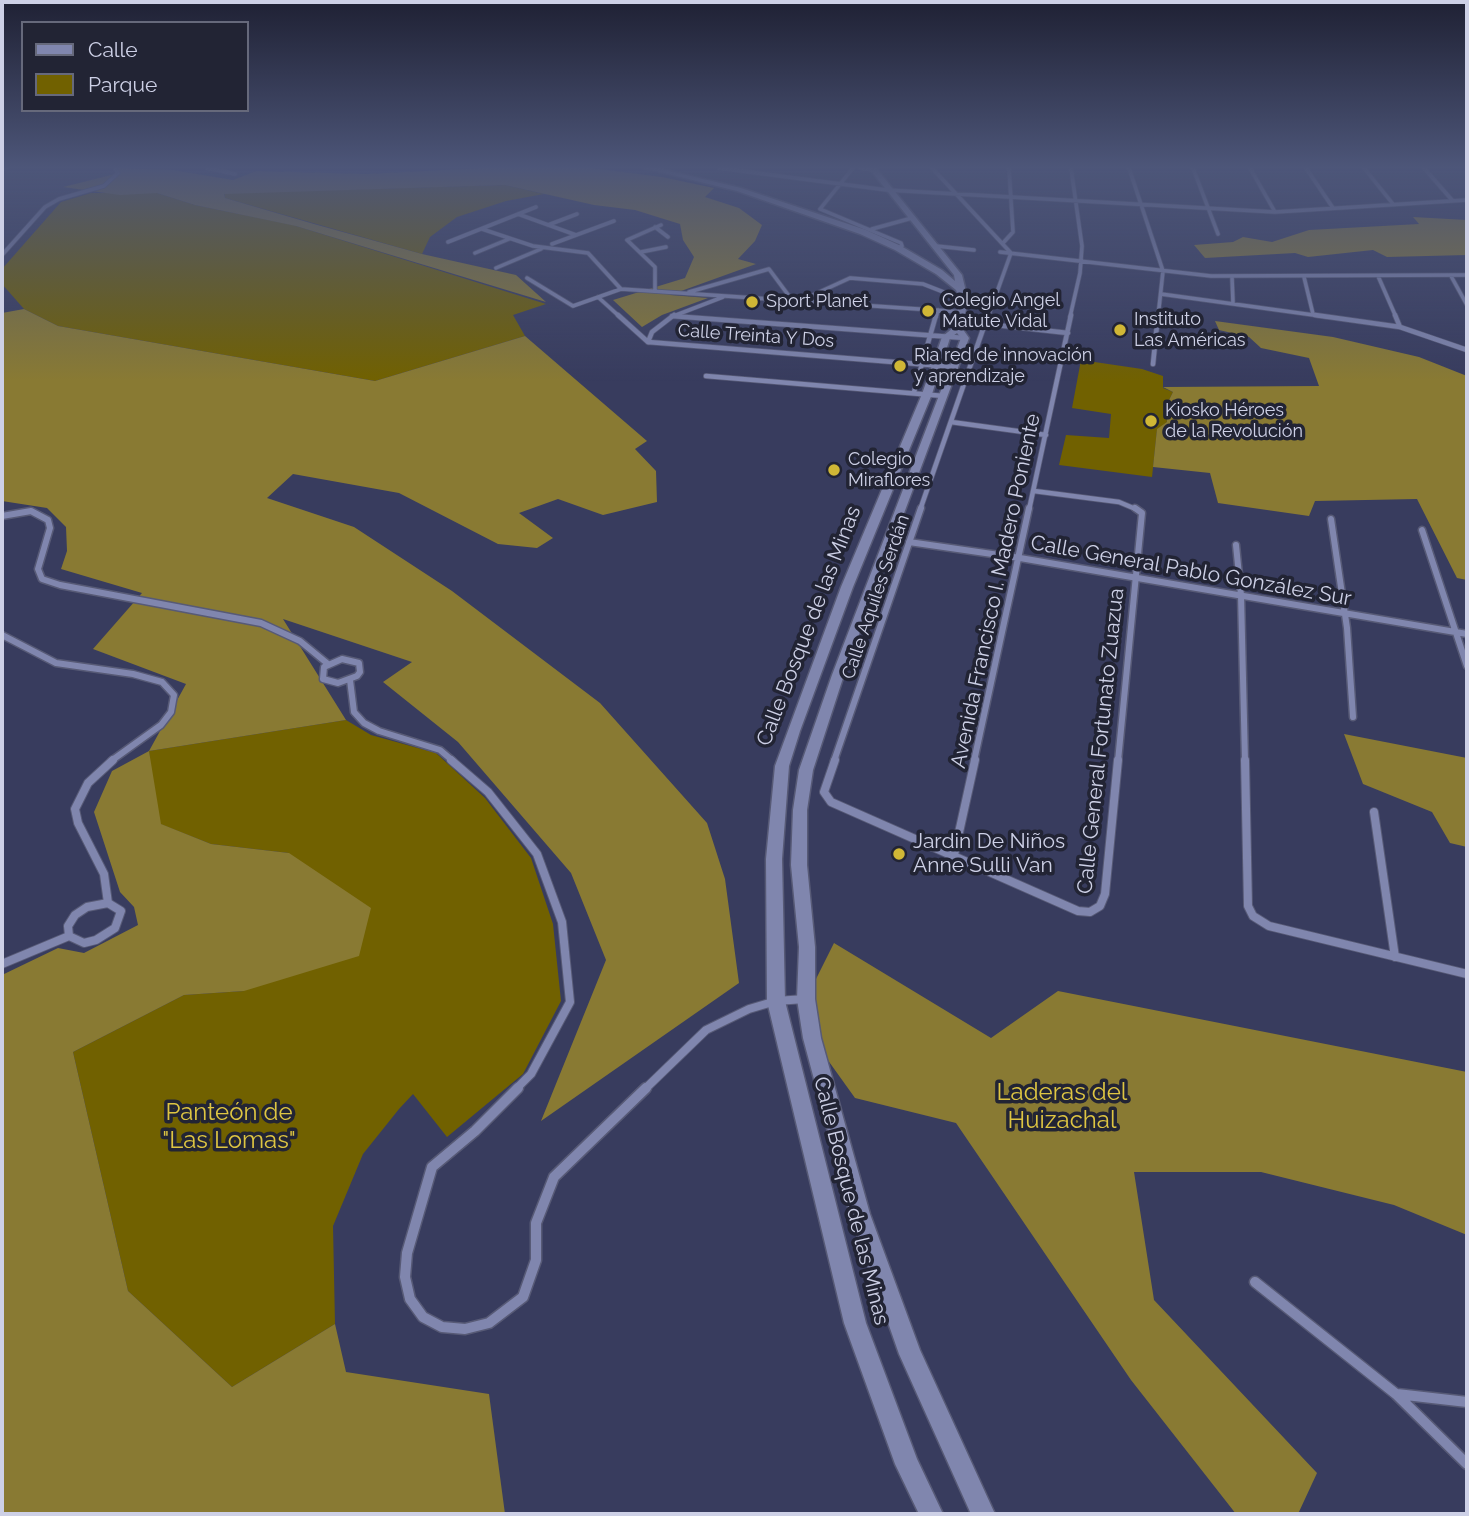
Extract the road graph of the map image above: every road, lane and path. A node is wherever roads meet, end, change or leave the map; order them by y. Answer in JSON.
{"nodes":[{"id":1,"x":17,"y":239,"type":"edge"},
{"id":2,"x":457,"y":239,"type":"edge"},
{"id":3,"x":510,"y":239,"type":"joint"},
{"id":4,"x":568,"y":239,"type":"edge"},
{"id":5,"x":632,"y":239,"type":"edge"},
{"id":6,"x":878,"y":239,"type":"edge"},
{"id":7,"x":892,"y":239,"type":"edge"},
{"id":8,"x":930,"y":239,"type":"edge"},
{"id":9,"x":999,"y":239,"type":"edge"},
{"id":10,"x":1009,"y":239,"type":"edge"},
{"id":11,"x":1081,"y":239,"type":"edge"},
{"id":12,"x":1152,"y":239,"type":"edge"},
{"id":13,"x":448,"y":242,"type":"dead end"},
{"id":14,"x":1003,"y":243,"type":"junction"},
{"id":15,"x":936,"y":246,"type":"junction"},
{"id":16,"x":666,"y":247,"type":"dead end"},
{"id":17,"x":542,"y":248,"type":"junction"},
{"id":18,"x":898,"y":248,"type":"junction"},
{"id":19,"x":974,"y":250,"type":"dead end"},
{"id":20,"x":641,"y":252,"type":"junction"},
{"id":21,"x":1000,"y":252,"type":"dead end"},
{"id":22,"x":475,"y":253,"type":"dead end"},
{"id":23,"x":1011,"y":253,"type":"junction"},
{"id":24,"x":2,"y":255,"type":"edge"},
{"id":25,"x":1081,"y":262,"type":"junction"},
{"id":26,"x":496,"y":268,"type":"dead end"},
{"id":27,"x":1163,"y":271,"type":"junction"},
{"id":28,"x":1467,"y":275,"type":"edge"},
{"id":29,"x":1378,"y":276,"type":"junction"},
{"id":30,"x":1451,"y":276,"type":"junction"},
{"id":31,"x":1232,"y":277,"type":"junction"},
{"id":32,"x":1304,"y":277,"type":"junction"},
{"id":33,"x":527,"y":278,"type":"dead end"},
{"id":34,"x":621,"y":289,"type":"junction"},
{"id":35,"x":960,"y":289,"type":"junction"},
{"id":36,"x":655,"y":291,"type":"junction"},
{"id":37,"x":684,"y":293,"type":"junction"},
{"id":38,"x":1161,"y":294,"type":"junction"},
{"id":39,"x":726,"y":296,"type":"junction"},
{"id":40,"x":598,"y":297,"type":"junction"},
{"id":41,"x":792,"y":300,"type":"junction"},
{"id":42,"x":964,"y":300,"type":"junction"},
{"id":43,"x":800,"y":301,"type":"junction"},
{"id":44,"x":1233,"y":303,"type":"junction"},
{"id":45,"x":1467,"y":305,"type":"edge"},
{"id":46,"x":937,"y":310,"type":"junction"},
{"id":47,"x":963,"y":312,"type":"junction"},
{"id":48,"x":1313,"y":314,"type":"junction"},
{"id":49,"x":672,"y":316,"type":"junction"},
{"id":50,"x":987,"y":324,"type":"junction"},
{"id":51,"x":1400,"y":327,"type":"junction"},
{"id":52,"x":961,"y":333,"type":"junction"},
{"id":53,"x":1068,"y":333,"type":"junction"},
{"id":54,"x":930,"y":336,"type":"junction"},
{"id":55,"x":946,"y":337,"type":"junction"},
{"id":56,"x":648,"y":342,"type":"junction"},
{"id":57,"x":1467,"y":350,"type":"edge"},
{"id":58,"x":923,"y":362,"type":"junction"},
{"id":59,"x":937,"y":364,"type":"junction"},
{"id":60,"x":1153,"y":364,"type":"dead end"},
{"id":61,"x":955,"y":367,"type":"junction"},
{"id":62,"x":706,"y":376,"type":"dead end"},
{"id":63,"x":920,"y":393,"type":"junction"},
{"id":64,"x":944,"y":396,"type":"junction"},
{"id":65,"x":951,"y":422,"type":"junction"},
{"id":66,"x":1046,"y":435,"type":"junction"},
{"id":67,"x":1034,"y":491,"type":"junction"},
{"id":68,"x":2,"y":516,"type":"edge"},
{"id":69,"x":1331,"y":519,"type":"dead end"},
{"id":70,"x":1422,"y":530,"type":"dead end"},
{"id":71,"x":909,"y":542,"type":"junction"},
{"id":72,"x":1236,"y":545,"type":"dead end"},
{"id":73,"x":1020,"y":558,"type":"junction"},
{"id":74,"x":1137,"y":579,"type":"junction"},
{"id":75,"x":1241,"y":595,"type":"junction"},
{"id":76,"x":1344,"y":613,"type":"junction"},
{"id":77,"x":1457,"y":632,"type":"junction"},
{"id":78,"x":1467,"y":634,"type":"edge"},
{"id":79,"x":2,"y":635,"type":"edge"},
{"id":80,"x":328,"y":664,"type":"junction"},
{"id":81,"x":1467,"y":666,"type":"edge"},
{"id":82,"x":351,"y":680,"type":"junction"},
{"id":83,"x":1353,"y":716,"type":"dead end"},
{"id":84,"x":1374,"y":811,"type":"dead end"},
{"id":85,"x":954,"y":855,"type":"junction"},
{"id":86,"x":108,"y":903,"type":"junction"},
{"id":87,"x":69,"y":936,"type":"junction"},
{"id":88,"x":1395,"y":957,"type":"junction"},
{"id":89,"x":2,"y":964,"type":"edge"},
{"id":90,"x":1467,"y":974,"type":"edge"},
{"id":91,"x":806,"y":999,"type":"junction"},
{"id":92,"x":776,"y":1001,"type":"junction"},
{"id":93,"x":1255,"y":1282,"type":"dead end"},
{"id":94,"x":1396,"y":1394,"type":"junction"},
{"id":95,"x":1467,"y":1402,"type":"edge"},
{"id":96,"x":1467,"y":1464,"type":"edge"},
{"id":97,"x":931,"y":1514,"type":"edge"},
{"id":98,"x":983,"y":1514,"type":"edge"}],
"edges":[{"from":1,"to":24,"type":"street"},
{"from":2,"to":13,"type":"street"},
{"from":3,"to":17,"type":"street"},
{"from":3,"to":22,"type":"street"},
{"from":4,"to":17,"type":"street"},
{"from":5,"to":20,"type":"street"},
{"from":6,"to":18,"type":"main road"},
{"from":7,"to":18,"type":"street"},
{"from":8,"to":15,"type":"main road"},
{"from":9,"to":14,"type":"street"},
{"from":10,"to":14,"type":"street"},
{"from":11,"to":25,"type":"street","name":"Avenida Francisco I. Madero Poniente"},
{"from":12,"to":27,"type":"street"},
{"from":14,"to":23,"type":"street"},
{"from":15,"to":19,"type":"street"},
{"from":15,"to":35,"type":"main road"},
{"from":16,"to":20,"type":"street"},
{"from":17,"to":26,"type":"street"},
{"from":17,"to":34,"type":"street"},
{"from":18,"to":35,"type":"main road"},
{"from":20,"to":36,"type":"street"},
{"from":21,"to":23,"type":"street"},
{"from":23,"to":25,"type":"street"},
{"from":23,"to":50,"type":"street","name":"Calle Aquiles Serdán"},
{"from":25,"to":27,"type":"street"},
{"from":25,"to":53,"type":"street","name":"Avenida Francisco I. Madero Poniente"},
{"from":27,"to":31,"type":"street"},
{"from":27,"to":38,"type":"street"},
{"from":28,"to":30,"type":"street"},
{"from":29,"to":30,"type":"street"},
{"from":29,"to":32,"type":"street"},
{"from":29,"to":51,"type":"street"},
{"from":30,"to":45,"type":"street"},
{"from":31,"to":32,"type":"street"},
{"from":31,"to":44,"type":"street"},
{"from":32,"to":48,"type":"street"},
{"from":33,"to":40,"type":"street"},
{"from":34,"to":36,"type":"street"},
{"from":34,"to":40,"type":"street"},
{"from":35,"to":42,"type":"main road"},
{"from":36,"to":37,"type":"street"},
{"from":37,"to":39,"type":"street"},
{"from":37,"to":41,"type":"street"},
{"from":38,"to":44,"type":"street"},
{"from":38,"to":60,"type":"street"},
{"from":39,"to":41,"type":"street"},
{"from":39,"to":49,"type":"street","name":"Calle Treinta Y Dos"},
{"from":40,"to":56,"type":"street"},
{"from":41,"to":43,"type":"street"},
{"from":42,"to":43,"type":"street"},
{"from":42,"to":47,"type":"main road","name":"Calle Bosque de las Minas"},
{"from":43,"to":46,"type":"street"},
{"from":44,"to":48,"type":"street"},
{"from":46,"to":47,"type":"street"},
{"from":46,"to":54,"type":"street"},
{"from":47,"to":52,"type":"main road","name":"Calle Bosque de las Minas"},
{"from":48,"to":51,"type":"street"},
{"from":49,"to":54,"type":"street"},
{"from":49,"to":56,"type":"street","name":"Calle Treinta Y Dos"},
{"from":50,"to":53,"type":"street"},
{"from":50,"to":65,"type":"street","name":"Calle Aquiles Serdán"},
{"from":51,"to":57,"type":"street"},
{"from":52,"to":55,"type":"main road"},
{"from":52,"to":61,"type":"main road","name":"Calle Bosque de las Minas"},
{"from":53,"to":66,"type":"street","name":"Avenida Francisco I. Madero Poniente"},
{"from":54,"to":55,"type":"street"},
{"from":54,"to":58,"type":"street"},
{"from":55,"to":59,"type":"main road","name":"Calle Bosque de las Minas"},
{"from":56,"to":58,"type":"street","name":"Calle Treinta Y Dos"},
{"from":58,"to":59,"type":"street","name":"Calle Treinta Y Dos"},
{"from":58,"to":63,"type":"street"},
{"from":59,"to":61,"type":"street","name":"Calle Treinta Y Dos"},
{"from":59,"to":63,"type":"main road","name":"Calle Bosque de las Minas"},
{"from":61,"to":64,"type":"main road","name":"Calle Bosque de las Minas"},
{"from":62,"to":63,"type":"street"},
{"from":63,"to":64,"type":"street"},
{"from":63,"to":92,"type":"main road","name":"Calle Bosque de las Minas"},
{"from":64,"to":91,"type":"main road","name":"Calle Bosque de las Minas"},
{"from":65,"to":66,"type":"street"},
{"from":65,"to":71,"type":"street","name":"Calle Aquiles Serdán"},
{"from":66,"to":67,"type":"street","name":"Avenida Francisco I. Madero Poniente"},
{"from":67,"to":73,"type":"street","name":"Avenida Francisco I. Madero Poniente"},
{"from":67,"to":74,"type":"street","name":"Calle General Fortunato Zuazua"},
{"from":68,"to":80,"type":"street"},
{"from":69,"to":76,"type":"street"},
{"from":70,"to":77,"type":"street"},
{"from":71,"to":73,"type":"street","name":"Calle General Pablo González Sur"},
{"from":71,"to":85,"type":"street","name":"Calle Aquiles Serdán"},
{"from":72,"to":75,"type":"street"},
{"from":73,"to":74,"type":"street","name":"Calle General Pablo González Sur"},
{"from":73,"to":85,"type":"street","name":"Avenida Francisco I. Madero Poniente"},
{"from":74,"to":75,"type":"street","name":"Calle General Pablo González Sur"},
{"from":74,"to":85,"type":"street","name":"Calle General Fortunato Zuazua"},
{"from":75,"to":76,"type":"street","name":"Calle General Pablo González Sur"},
{"from":75,"to":88,"type":"street"},
{"from":76,"to":77,"type":"street","name":"Calle General Pablo González Sur"},
{"from":76,"to":83,"type":"street"},
{"from":77,"to":78,"type":"street","name":"Calle General Pablo González Sur"},
{"from":77,"to":81,"type":"street"},
{"from":79,"to":86,"type":"street"},
{"from":80,"to":82,"type":"street"},
{"from":80,"to":82,"type":"street"},
{"from":82,"to":92,"type":"street"},
{"from":84,"to":88,"type":"street"},
{"from":86,"to":87,"type":"street"},
{"from":86,"to":87,"type":"street"},
{"from":87,"to":89,"type":"street"},
{"from":88,"to":90,"type":"street"},
{"from":91,"to":92,"type":"street"},
{"from":91,"to":98,"type":"main road","name":"Calle Bosque de las Minas"},
{"from":92,"to":97,"type":"main road","name":"Calle Bosque de las Minas"},
{"from":93,"to":94,"type":"street"},
{"from":94,"to":95,"type":"street"},
{"from":94,"to":96,"type":"street"}]}
